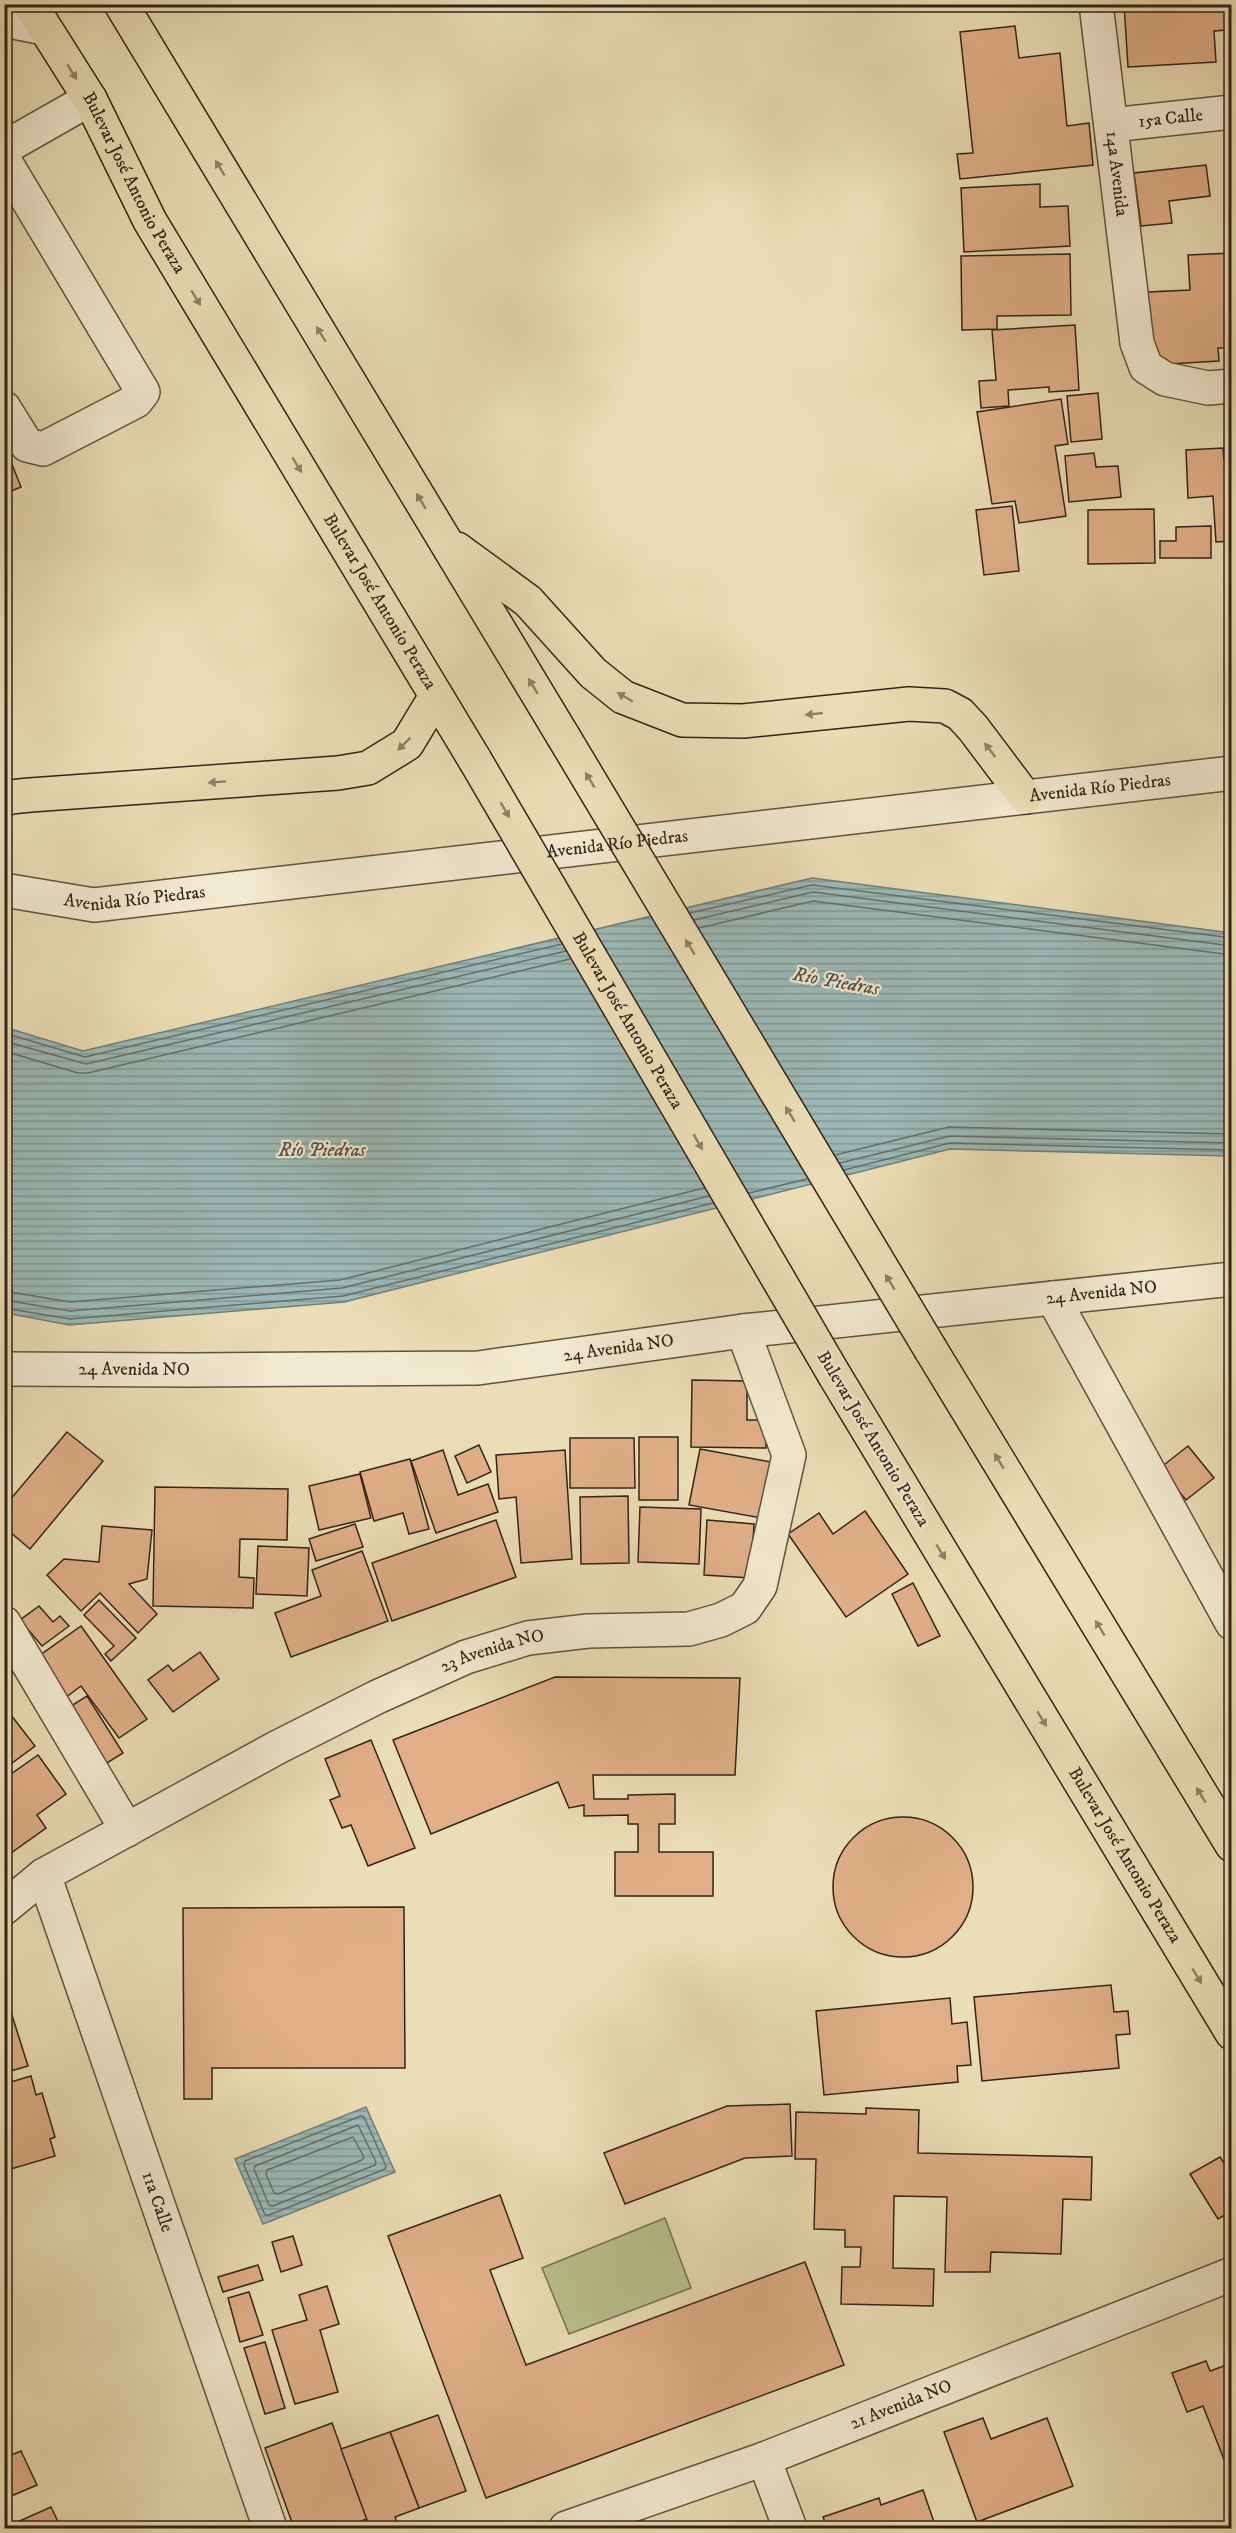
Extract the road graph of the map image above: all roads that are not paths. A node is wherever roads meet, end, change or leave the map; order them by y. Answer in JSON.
{"nodes":[{"id":1,"x":121,"y":4,"type":"edge"},
{"id":2,"x":1096,"y":4,"type":"edge"},
{"id":3,"x":37,"y":16,"type":"edge"},
{"id":4,"x":4,"y":20,"type":"edge"},
{"id":5,"x":90,"y":99,"type":"junction"},
{"id":6,"x":1232,"y":112,"type":"edge"},
{"id":7,"x":1111,"y":125,"type":"junction"},
{"id":8,"x":4,"y":148,"type":"edge"},
{"id":9,"x":4,"y":160,"type":"edge"},
{"id":10,"x":1232,"y":386,"type":"edge"},
{"id":11,"x":4,"y":408,"type":"edge"},
{"id":12,"x":445,"y":540,"type":"junction"},
{"id":13,"x":436,"y":696,"type":"junction"},
{"id":14,"x":1232,"y":773,"type":"edge"},
{"id":15,"x":1025,"y":797,"type":"junction"},
{"id":16,"x":4,"y":800,"type":"edge"},
{"id":17,"x":4,"y":890,"type":"edge"},
{"id":18,"x":1232,"y":1279,"type":"edge"},
{"id":19,"x":1053,"y":1298,"type":"junction"},
{"id":20,"x":743,"y":1331,"type":"junction"},
{"id":21,"x":4,"y":1369,"type":"edge"},
{"id":22,"x":4,"y":1623,"type":"edge"},
{"id":23,"x":1232,"y":1623,"type":"edge"},
{"id":24,"x":127,"y":1830,"type":"junction"},
{"id":25,"x":1232,"y":1845,"type":"edge"},
{"id":26,"x":44,"y":1875,"type":"junction"},
{"id":27,"x":4,"y":1908,"type":"edge"},
{"id":28,"x":1232,"y":2033,"type":"edge"},
{"id":29,"x":1232,"y":2274,"type":"edge"},
{"id":30,"x":764,"y":2459,"type":"junction"},
{"id":31,"x":270,"y":2529,"type":"edge"},
{"id":32,"x":566,"y":2529,"type":"edge"},
{"id":33,"x":790,"y":2529,"type":"edge"}],
"edges":[{"from":12,"to":1,"type":"main road","one_way":true},
{"from":2,"to":7,"type":"street","name":"14a Avenida"},
{"from":3,"to":4,"type":"street"},
{"from":3,"to":5,"type":"main road","name":"Bulevar José Antonio Peraza","one_way":true},
{"from":5,"to":8,"type":"street"},
{"from":5,"to":13,"type":"main road","name":"Bulevar José Antonio Peraza","one_way":true},
{"from":6,"to":7,"type":"street","name":"15a Calle"},
{"from":7,"to":10,"type":"street","name":"14a Avenida"},
{"from":9,"to":11,"type":"street"},
{"from":15,"to":12,"type":"main road","one_way":true},
{"from":25,"to":12,"type":"main road","one_way":true,"bridge":true},
{"from":13,"to":16,"type":"main road","one_way":true},
{"from":13,"to":28,"type":"main road","name":"Bulevar José Antonio Peraza","one_way":true,"bridge":true},
{"from":14,"to":15,"type":"street","name":"Avenida Río Piedras"},
{"from":15,"to":17,"type":"street","name":"Avenida Río Piedras"},
{"from":18,"to":19,"type":"street","name":"24 Avenida NO"},
{"from":19,"to":20,"type":"street","name":"24 Avenida NO"},
{"from":19,"to":23,"type":"street"},
{"from":20,"to":21,"type":"street","name":"24 Avenida NO"},
{"from":20,"to":24,"type":"street","name":"23 Avenida NO"},
{"from":22,"to":24,"type":"street"},
{"from":24,"to":26,"type":"street","name":"23 Avenida NO"},
{"from":26,"to":27,"type":"street","name":"23 Avenida NO"},
{"from":26,"to":31,"type":"street","name":"11a Calle"},
{"from":29,"to":30,"type":"street","name":"21 Avenida NO"},
{"from":30,"to":32,"type":"street","name":"21 Avenida NO"},
{"from":30,"to":33,"type":"street"}]}
